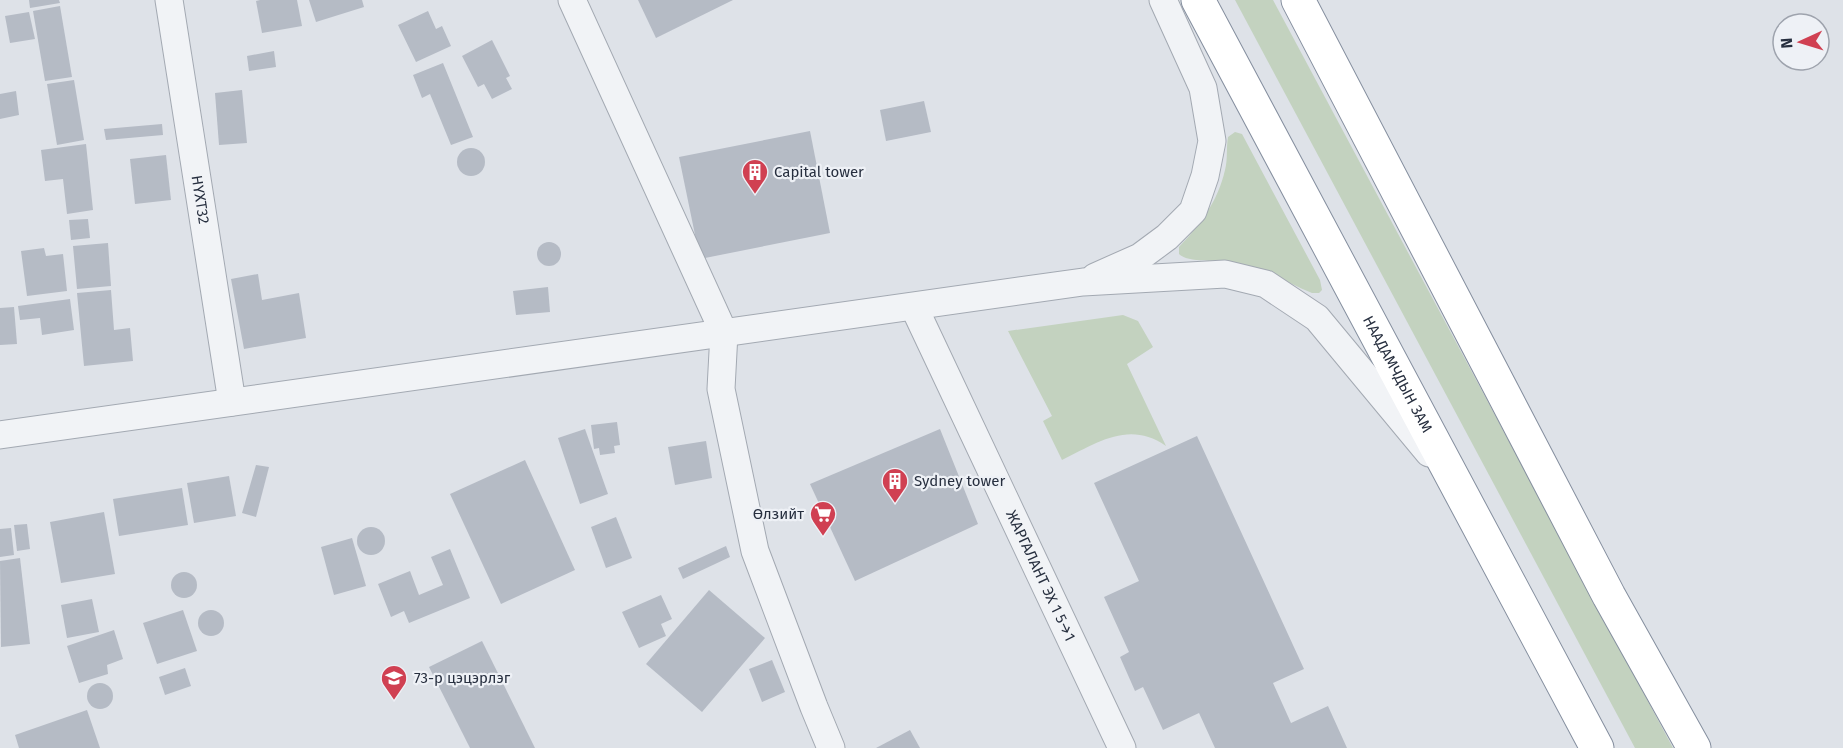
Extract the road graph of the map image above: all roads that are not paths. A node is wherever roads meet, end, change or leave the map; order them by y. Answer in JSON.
{"nodes":[{"id":1,"x":169,"y":0,"type":"edge"},
{"id":2,"x":572,"y":0,"type":"edge"},
{"id":3,"x":1163,"y":0,"type":"edge"},
{"id":4,"x":1198,"y":0,"type":"edge"},
{"id":5,"x":1298,"y":0,"type":"edge"},
{"id":6,"x":1083,"y":282,"type":"junction"},
{"id":7,"x":914,"y":307,"type":"junction"},
{"id":8,"x":724,"y":333,"type":"junction"},
{"id":9,"x":232,"y":402,"type":"junction"},
{"id":10,"x":0,"y":435,"type":"edge"},
{"id":11,"x":1457,"y":486,"type":"junction"},
{"id":12,"x":831,"y":748,"type":"edge"},
{"id":13,"x":1122,"y":748,"type":"edge"},
{"id":14,"x":1597,"y":748,"type":"edge"},
{"id":15,"x":1694,"y":748,"type":"edge"}],
"edges":[{"from":1,"to":9,"type":"street","name":"НҮХТ32"},
{"from":2,"to":8,"type":"street"},
{"from":3,"to":6,"type":"street"},
{"from":4,"to":11,"type":"highway","name":"НААДАМЧДЫН ЗАМ"},
{"from":5,"to":15,"type":"highway"},
{"from":6,"to":7,"type":"street"},
{"from":6,"to":11,"type":"street"},
{"from":7,"to":8,"type":"street"},
{"from":7,"to":13,"type":"street","name":"ЖАРГАЛАНТ ЭХ 1 5→1"},
{"from":8,"to":9,"type":"street"},
{"from":8,"to":12,"type":"street"},
{"from":9,"to":10,"type":"street"},
{"from":11,"to":14,"type":"highway","name":"НААДАМЧДЫН ЗАМ"}]}
